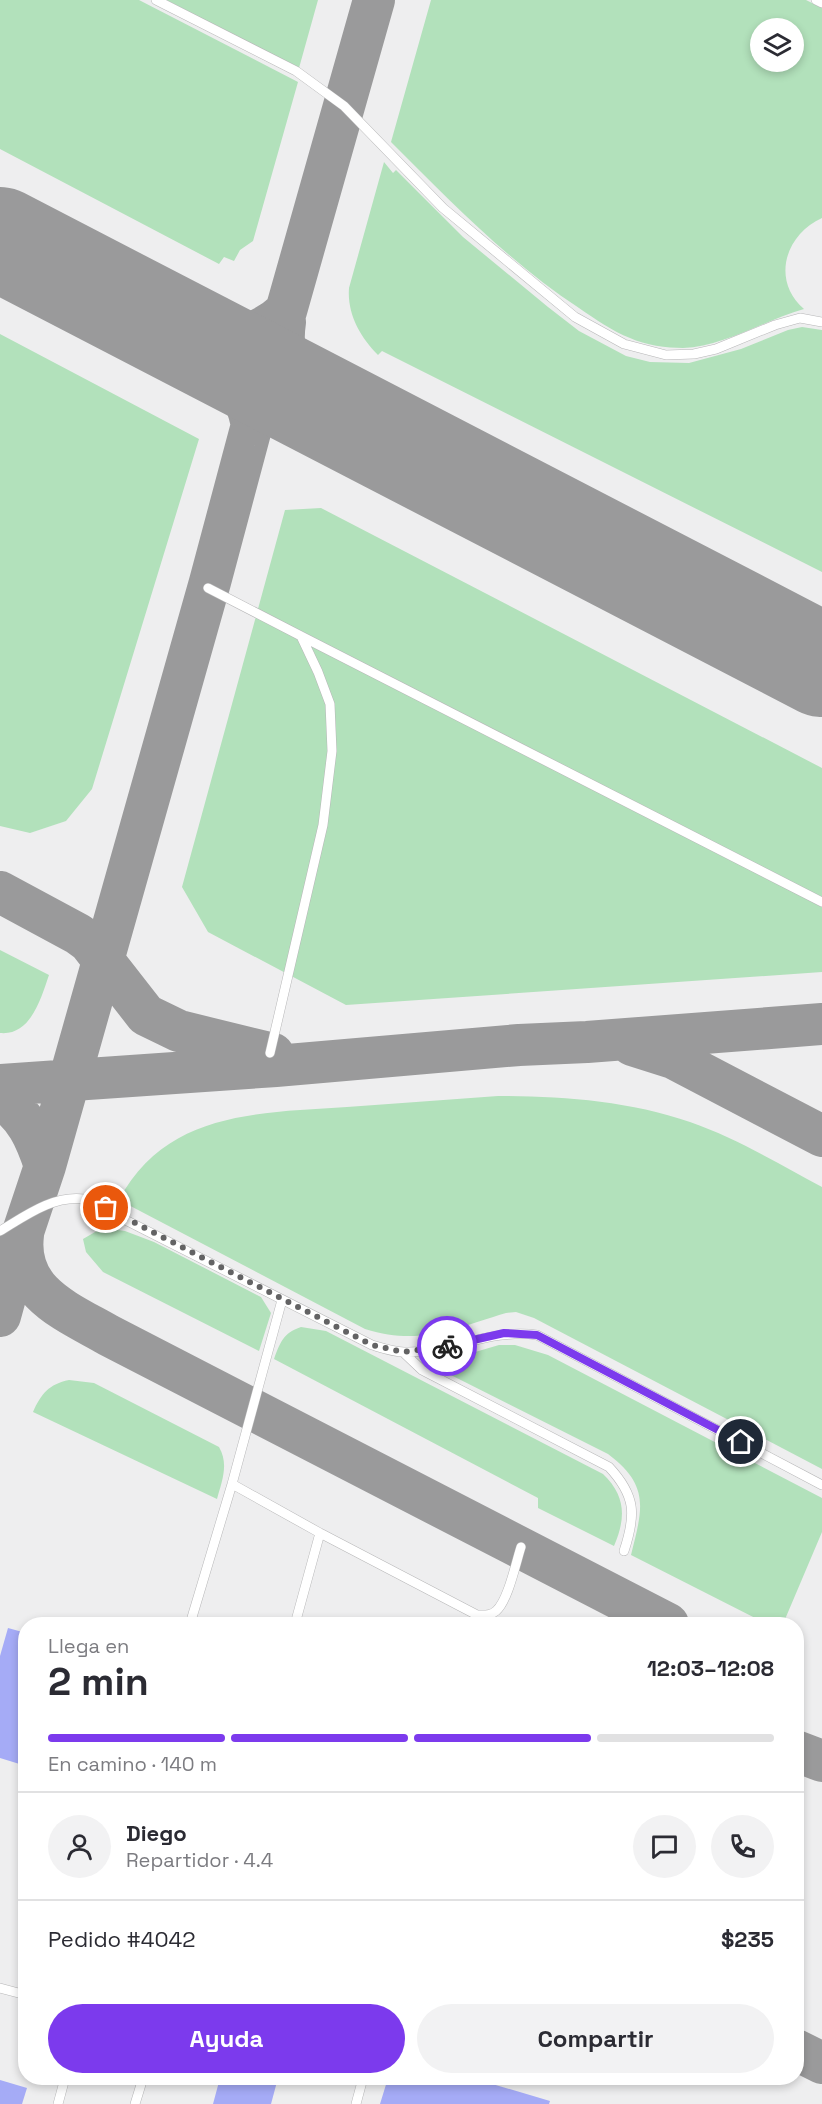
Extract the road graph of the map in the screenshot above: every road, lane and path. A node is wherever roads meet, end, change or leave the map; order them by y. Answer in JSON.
{"nodes":[{"id":1,"x":156,"y":0,"type":"edge"},
{"id":2,"x":816,"y":0,"type":"edge"},
{"id":3,"x":822,"y":3,"type":"edge"},
{"id":4,"x":822,"y":322,"type":"edge"},
{"id":5,"x":208,"y":588,"type":"dead end"},
{"id":6,"x":301,"y":636,"type":"junction"},
{"id":7,"x":822,"y":902,"type":"edge"},
{"id":8,"x":270,"y":1053,"type":"dead end"},
{"id":9,"x":0,"y":1231,"type":"edge"},
{"id":10,"x":282,"y":1300,"type":"junction"},
{"id":11,"x":403,"y":1352,"type":"junction"},
{"id":12,"x":232,"y":1484,"type":"junction"},
{"id":13,"x":822,"y":1485,"type":"edge"},
{"id":14,"x":320,"y":1533,"type":"junction"},
{"id":15,"x":521,"y":1547,"type":"dead end"},
{"id":16,"x":624,"y":1551,"type":"dead end"},
{"id":17,"x":192,"y":1617,"type":"edge"},
{"id":18,"x":297,"y":1617,"type":"edge"},
{"id":19,"x":0,"y":1988,"type":"edge"},
{"id":20,"x":18,"y":1993,"type":"edge"},
{"id":21,"x":63,"y":2085,"type":"edge"},
{"id":22,"x":141,"y":2085,"type":"edge"},
{"id":23,"x":361,"y":2085,"type":"edge"},
{"id":24,"x":58,"y":2104,"type":"edge"},
{"id":25,"x":135,"y":2104,"type":"edge"},
{"id":26,"x":356,"y":2104,"type":"edge"}],
"edges":[{"from":1,"to":4,"type":"lane"},
{"from":2,"to":3,"type":"lane"},
{"from":5,"to":6,"type":"lane"},
{"from":6,"to":7,"type":"lane"},
{"from":6,"to":8,"type":"lane"},
{"from":9,"to":10,"type":"lane"},
{"from":10,"to":11,"type":"lane"},
{"from":10,"to":12,"type":"lane"},
{"from":11,"to":13,"type":"lane"},
{"from":11,"to":16,"type":"lane"},
{"from":12,"to":14,"type":"lane"},
{"from":12,"to":17,"type":"lane"},
{"from":14,"to":15,"type":"lane"},
{"from":14,"to":18,"type":"lane"},
{"from":19,"to":20,"type":"lane"},
{"from":21,"to":24,"type":"lane"},
{"from":22,"to":25,"type":"lane"},
{"from":23,"to":26,"type":"lane"}]}
